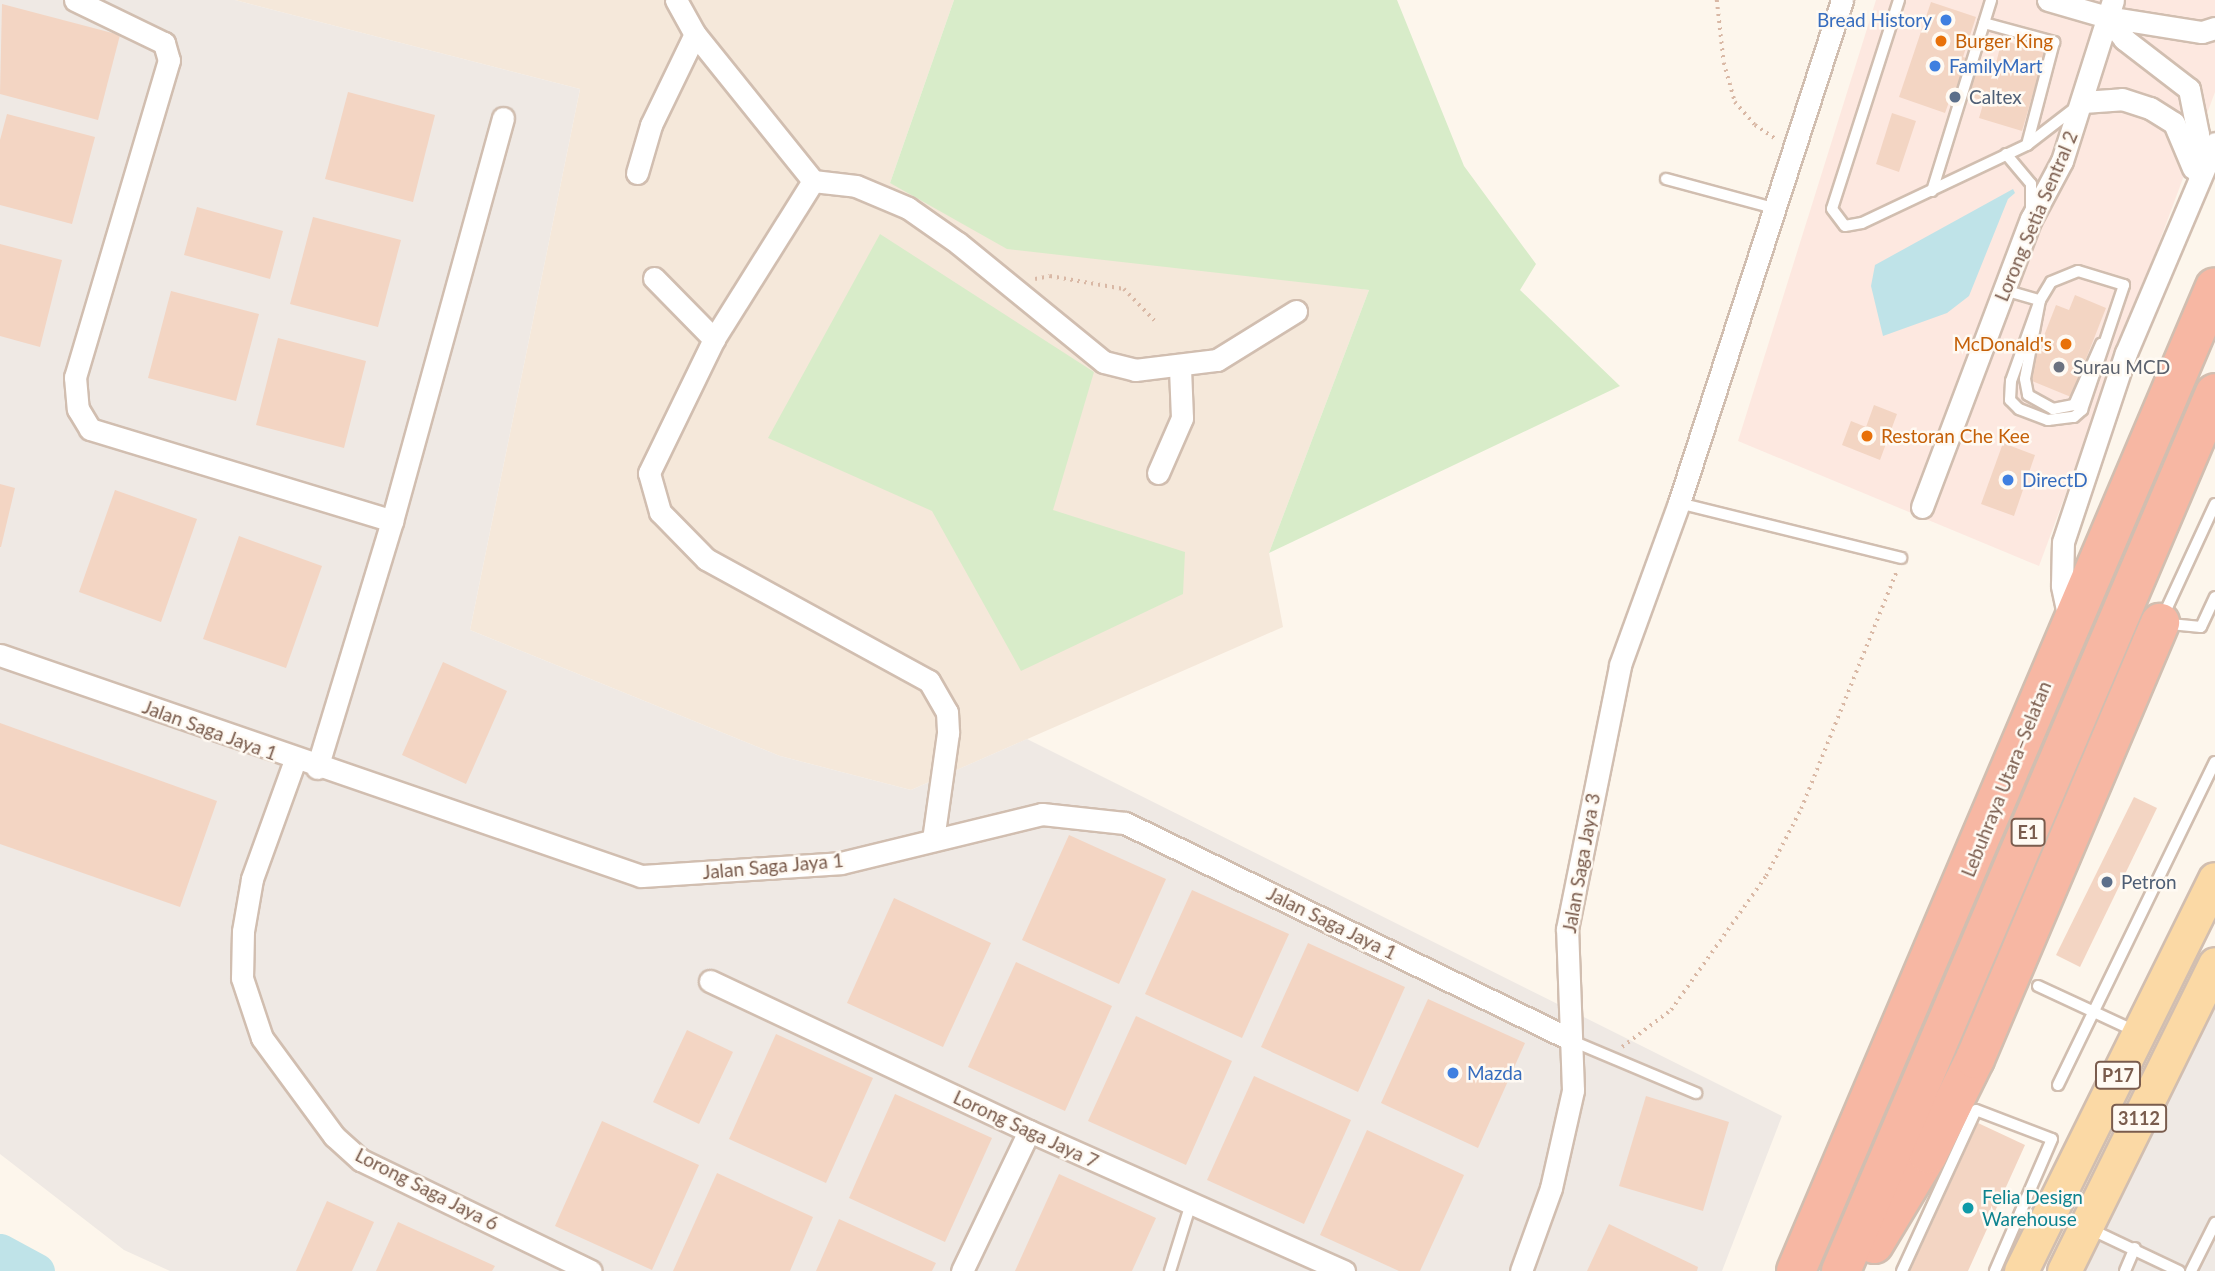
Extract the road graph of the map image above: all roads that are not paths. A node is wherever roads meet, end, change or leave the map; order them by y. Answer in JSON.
{"nodes":[{"id":1,"x":75,"y":0,"type":"edge"},
{"id":2,"x":676,"y":0,"type":"edge"},
{"id":3,"x":1842,"y":0,"type":"edge"},
{"id":4,"x":1899,"y":0,"type":"edge"},
{"id":5,"x":1992,"y":0,"type":"edge"},
{"id":6,"x":2051,"y":0,"type":"edge"},
{"id":7,"x":2110,"y":9,"type":"edge"},
{"id":8,"x":1984,"y":23,"type":"junction"},
{"id":9,"x":2215,"y":28,"type":"edge"},
{"id":10,"x":695,"y":34,"type":"junction"},
{"id":11,"x":2083,"y":102,"type":"junction"},
{"id":12,"x":503,"y":118,"type":"dead end"},
{"id":13,"x":2215,"y":144,"type":"edge"},
{"id":14,"x":2026,"y":145,"type":"junction"},
{"id":15,"x":2006,"y":154,"type":"junction"},
{"id":16,"x":637,"y":173,"type":"dead end"},
{"id":17,"x":1665,"y":179,"type":"dead end"},
{"id":18,"x":2198,"y":180,"type":"junction"},
{"id":19,"x":813,"y":181,"type":"junction"},
{"id":20,"x":1932,"y":191,"type":"junction"},
{"id":21,"x":1777,"y":209,"type":"junction"},
{"id":22,"x":2031,"y":219,"type":"junction"},
{"id":23,"x":653,"y":278,"type":"dead end"},
{"id":24,"x":2215,"y":287,"type":"edge"},
{"id":25,"x":2004,"y":290,"type":"junction"},
{"id":26,"x":2040,"y":300,"type":"junction"},
{"id":27,"x":1296,"y":312,"type":"dead end"},
{"id":28,"x":715,"y":339,"type":"junction"},
{"id":29,"x":2101,"y":344,"type":"junction"},
{"id":30,"x":1180,"y":368,"type":"junction"},
{"id":31,"x":2215,"y":393,"type":"edge"},
{"id":32,"x":1157,"y":473,"type":"dead end"},
{"id":33,"x":1679,"y":503,"type":"junction"},
{"id":34,"x":2215,"y":504,"type":"edge"},
{"id":35,"x":1922,"y":507,"type":"dead end"},
{"id":36,"x":392,"y":521,"type":"junction"},
{"id":37,"x":1901,"y":558,"type":"road end"},
{"id":38,"x":2215,"y":597,"type":"edge"},
{"id":39,"x":2160,"y":623,"type":"junction"},
{"id":40,"x":2070,"y":625,"type":"junction"},
{"id":41,"x":0,"y":655,"type":"edge"},
{"id":42,"x":295,"y":760,"type":"junction"},
{"id":43,"x":2215,"y":762,"type":"edge"},
{"id":44,"x":317,"y":768,"type":"junction"},
{"id":45,"x":933,"y":840,"type":"junction"},
{"id":46,"x":2215,"y":879,"type":"edge"},
{"id":47,"x":2215,"y":964,"type":"edge"},
{"id":48,"x":710,"y":981,"type":"dead end"},
{"id":49,"x":2038,"y":986,"type":"dead end"},
{"id":50,"x":2095,"y":1014,"type":"junction"},
{"id":51,"x":2139,"y":1033,"type":"junction"},
{"id":52,"x":1570,"y":1040,"type":"junction"},
{"id":53,"x":2058,"y":1085,"type":"dead end"},
{"id":54,"x":1696,"y":1093,"type":"dead end"},
{"id":55,"x":1029,"y":1131,"type":"junction"},
{"id":56,"x":1191,"y":1203,"type":"junction"},
{"id":57,"x":2215,"y":1223,"type":"edge"},
{"id":58,"x":2085,"y":1227,"type":"junction"},
{"id":59,"x":2135,"y":1248,"type":"junction"},
{"id":60,"x":591,"y":1271,"type":"edge"},
{"id":61,"x":962,"y":1271,"type":"edge"},
{"id":62,"x":1170,"y":1271,"type":"edge"},
{"id":63,"x":1344,"y":1271,"type":"edge"},
{"id":64,"x":1521,"y":1271,"type":"edge"},
{"id":65,"x":1796,"y":1271,"type":"edge"},
{"id":66,"x":1840,"y":1271,"type":"edge"},
{"id":67,"x":1858,"y":1271,"type":"edge"},
{"id":68,"x":1902,"y":1271,"type":"edge"},
{"id":69,"x":1995,"y":1271,"type":"edge"},
{"id":70,"x":2021,"y":1271,"type":"edge"},
{"id":71,"x":2064,"y":1271,"type":"edge"},
{"id":72,"x":2125,"y":1271,"type":"edge"},
{"id":73,"x":2179,"y":1271,"type":"edge"},
{"id":74,"x":2191,"y":1271,"type":"edge"}],
"edges":[{"from":1,"to":36,"type":"street"},
{"from":2,"to":10,"type":"street"},
{"from":3,"to":21,"type":"street","name":"Jalan Saga Jaya 3"},
{"from":4,"to":20,"type":"lane"},
{"from":5,"to":8,"type":"lane"},
{"from":6,"to":7,"type":"street"},
{"from":7,"to":9,"type":"street"},
{"from":7,"to":11,"type":"street","name":"Lorong Setia Sentral 2"},
{"from":7,"to":18,"type":"street"},
{"from":8,"to":14,"type":"lane"},
{"from":8,"to":20,"type":"lane"},
{"from":10,"to":16,"type":"street"},
{"from":10,"to":19,"type":"street"},
{"from":11,"to":14,"type":"lane"},
{"from":11,"to":18,"type":"street"},
{"from":11,"to":22,"type":"street","name":"Lorong Setia Sentral 2"},
{"from":12,"to":36,"type":"street"},
{"from":13,"to":18,"type":"street"},
{"from":14,"to":15,"type":"lane"},
{"from":15,"to":20,"type":"lane"},
{"from":15,"to":22,"type":"lane"},
{"from":17,"to":21,"type":"lane"},
{"from":18,"to":40,"type":"street"},
{"from":19,"to":28,"type":"street"},
{"from":19,"to":30,"type":"street"},
{"from":21,"to":33,"type":"street","name":"Jalan Saga Jaya 3"},
{"from":22,"to":25,"type":"street","name":"Lorong Setia Sentral 2"},
{"from":23,"to":28,"type":"street"},
{"from":24,"to":40,"type":"highway","name":"Lebuhraya Utara–Selatan","number":"E1"},
{"from":25,"to":26,"type":"lane"},
{"from":25,"to":35,"type":"street","name":"Lorong Setia Sentral 2"},
{"from":26,"to":29,"type":"lane"},
{"from":26,"to":29,"type":"lane"},
{"from":26,"to":29,"type":"lane"},
{"from":27,"to":30,"type":"street"},
{"from":28,"to":45,"type":"street"},
{"from":30,"to":32,"type":"street"},
{"from":31,"to":66,"type":"highway","name":"Lebuhraya Utara–Selatan","number":"E1"},
{"from":33,"to":37,"type":"lane"},
{"from":33,"to":52,"type":"street","name":"Jalan Saga Jaya 3"},
{"from":34,"to":39,"type":"lane"},
{"from":36,"to":44,"type":"street"},
{"from":38,"to":39,"type":"lane"},
{"from":39,"to":67,"type":"highway"},
{"from":40,"to":65,"type":"highway","name":"Lebuhraya Utara–Selatan","number":"E1"},
{"from":41,"to":42,"type":"street","name":"Jalan Saga Jaya 1"},
{"from":42,"to":44,"type":"street","name":"Jalan Saga Jaya 1"},
{"from":42,"to":60,"type":"street","name":"Lorong Saga Jaya 6"},
{"from":43,"to":50,"type":"lane"},
{"from":44,"to":45,"type":"street","name":"Jalan Saga Jaya 1"},
{"from":45,"to":52,"type":"street","name":"Jalan Saga Jaya 1"},
{"from":46,"to":51,"type":"main road","number":"P17"},
{"from":47,"to":58,"type":"main road","number":"3112"},
{"from":48,"to":55,"type":"street","name":"Lorong Saga Jaya 7"},
{"from":49,"to":50,"type":"lane"},
{"from":50,"to":51,"type":"lane"},
{"from":50,"to":53,"type":"lane"},
{"from":51,"to":70,"type":"main road","number":"P17"},
{"from":52,"to":54,"type":"lane"},
{"from":52,"to":64,"type":"street","name":"Jalan Saga Jaya 3"},
{"from":55,"to":56,"type":"street","name":"Lorong Saga Jaya 7"},
{"from":55,"to":61,"type":"street"},
{"from":56,"to":62,"type":"lane"},
{"from":56,"to":63,"type":"street","name":"Lorong Saga Jaya 7"},
{"from":57,"to":74,"type":"lane"},
{"from":58,"to":59,"type":"lane"},
{"from":58,"to":71,"type":"main road","number":"3112"},
{"from":59,"to":72,"type":"lane"},
{"from":59,"to":73,"type":"lane"},
{"from":68,"to":69,"type":"lane"}]}
